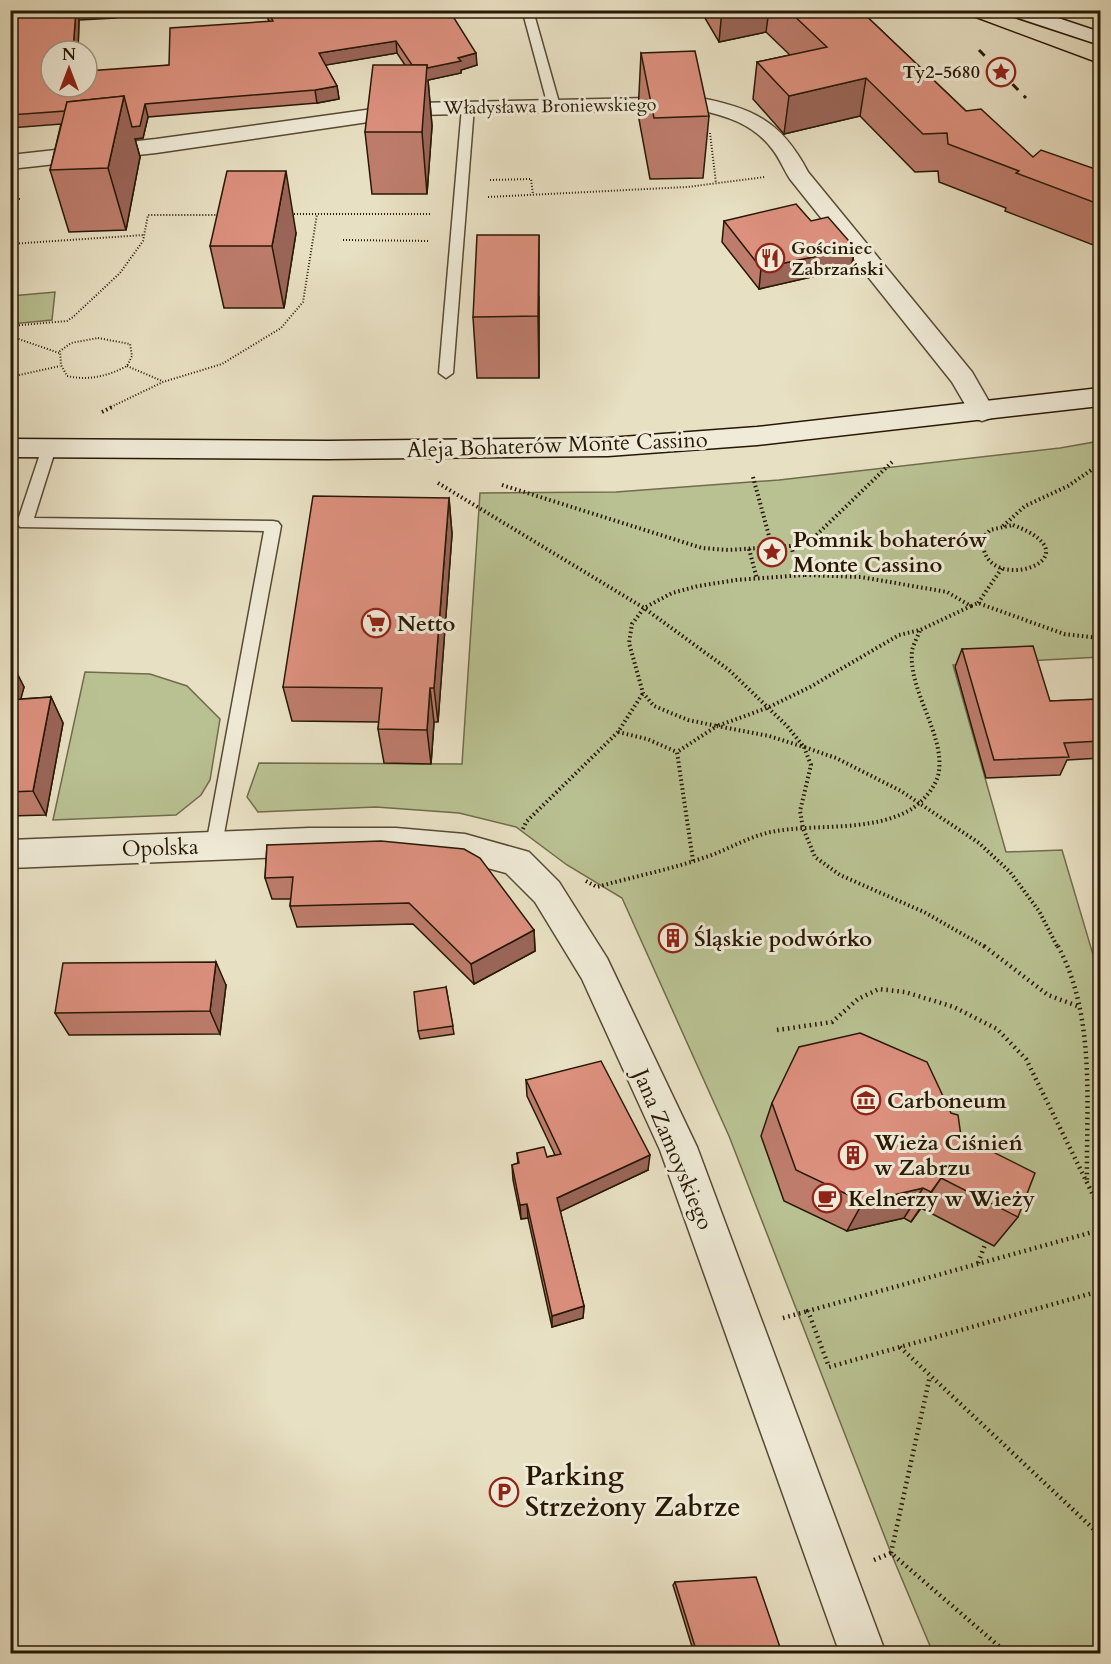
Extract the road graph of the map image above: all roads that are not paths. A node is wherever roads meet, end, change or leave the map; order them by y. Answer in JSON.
{"nodes":[{"id":1,"x":531,"y":10,"type":"edge"},
{"id":2,"x":1013,"y":10,"type":"edge"},
{"id":3,"x":1101,"y":39,"type":"edge"},
{"id":4,"x":554,"y":106,"type":"junction"},
{"id":5,"x":468,"y":107,"type":"junction"},
{"id":6,"x":10,"y":162,"type":"edge"},
{"id":7,"x":446,"y":373,"type":"dead end"},
{"id":8,"x":1101,"y":397,"type":"edge"},
{"id":9,"x":982,"y":412,"type":"junction"},
{"id":10,"x":10,"y":448,"type":"edge"},
{"id":11,"x":49,"y":448,"type":"junction"},
{"id":12,"x":309,"y":842,"type":"joint"},
{"id":13,"x":216,"y":845,"type":"junction"},
{"id":14,"x":10,"y":854,"type":"edge"},
{"id":15,"x":863,"y":1653,"type":"edge"}],
"edges":[{"from":1,"to":4,"type":"lane"},
{"from":2,"to":3,"type":"street"},
{"from":4,"to":5,"type":"street","name":"Władysława Broniewskiego"},
{"from":4,"to":9,"type":"street","name":"Władysława Broniewskiego"},
{"from":5,"to":6,"type":"street","name":"Władysława Broniewskiego"},
{"from":5,"to":7,"type":"lane"},
{"from":8,"to":9,"type":"street","name":"Aleja Bohaterów Monte Cassino"},
{"from":9,"to":11,"type":"street","name":"Aleja Bohaterów Monte Cassino"},
{"from":10,"to":11,"type":"street","name":"Aleja Bohaterów Monte Cassino"},
{"from":11,"to":13,"type":"lane"},
{"from":12,"to":13,"type":"street","name":"Opolska"},
{"from":12,"to":15,"type":"street","name":"Jana Zamoyskiego"},
{"from":13,"to":14,"type":"street","name":"Opolska"}]}
